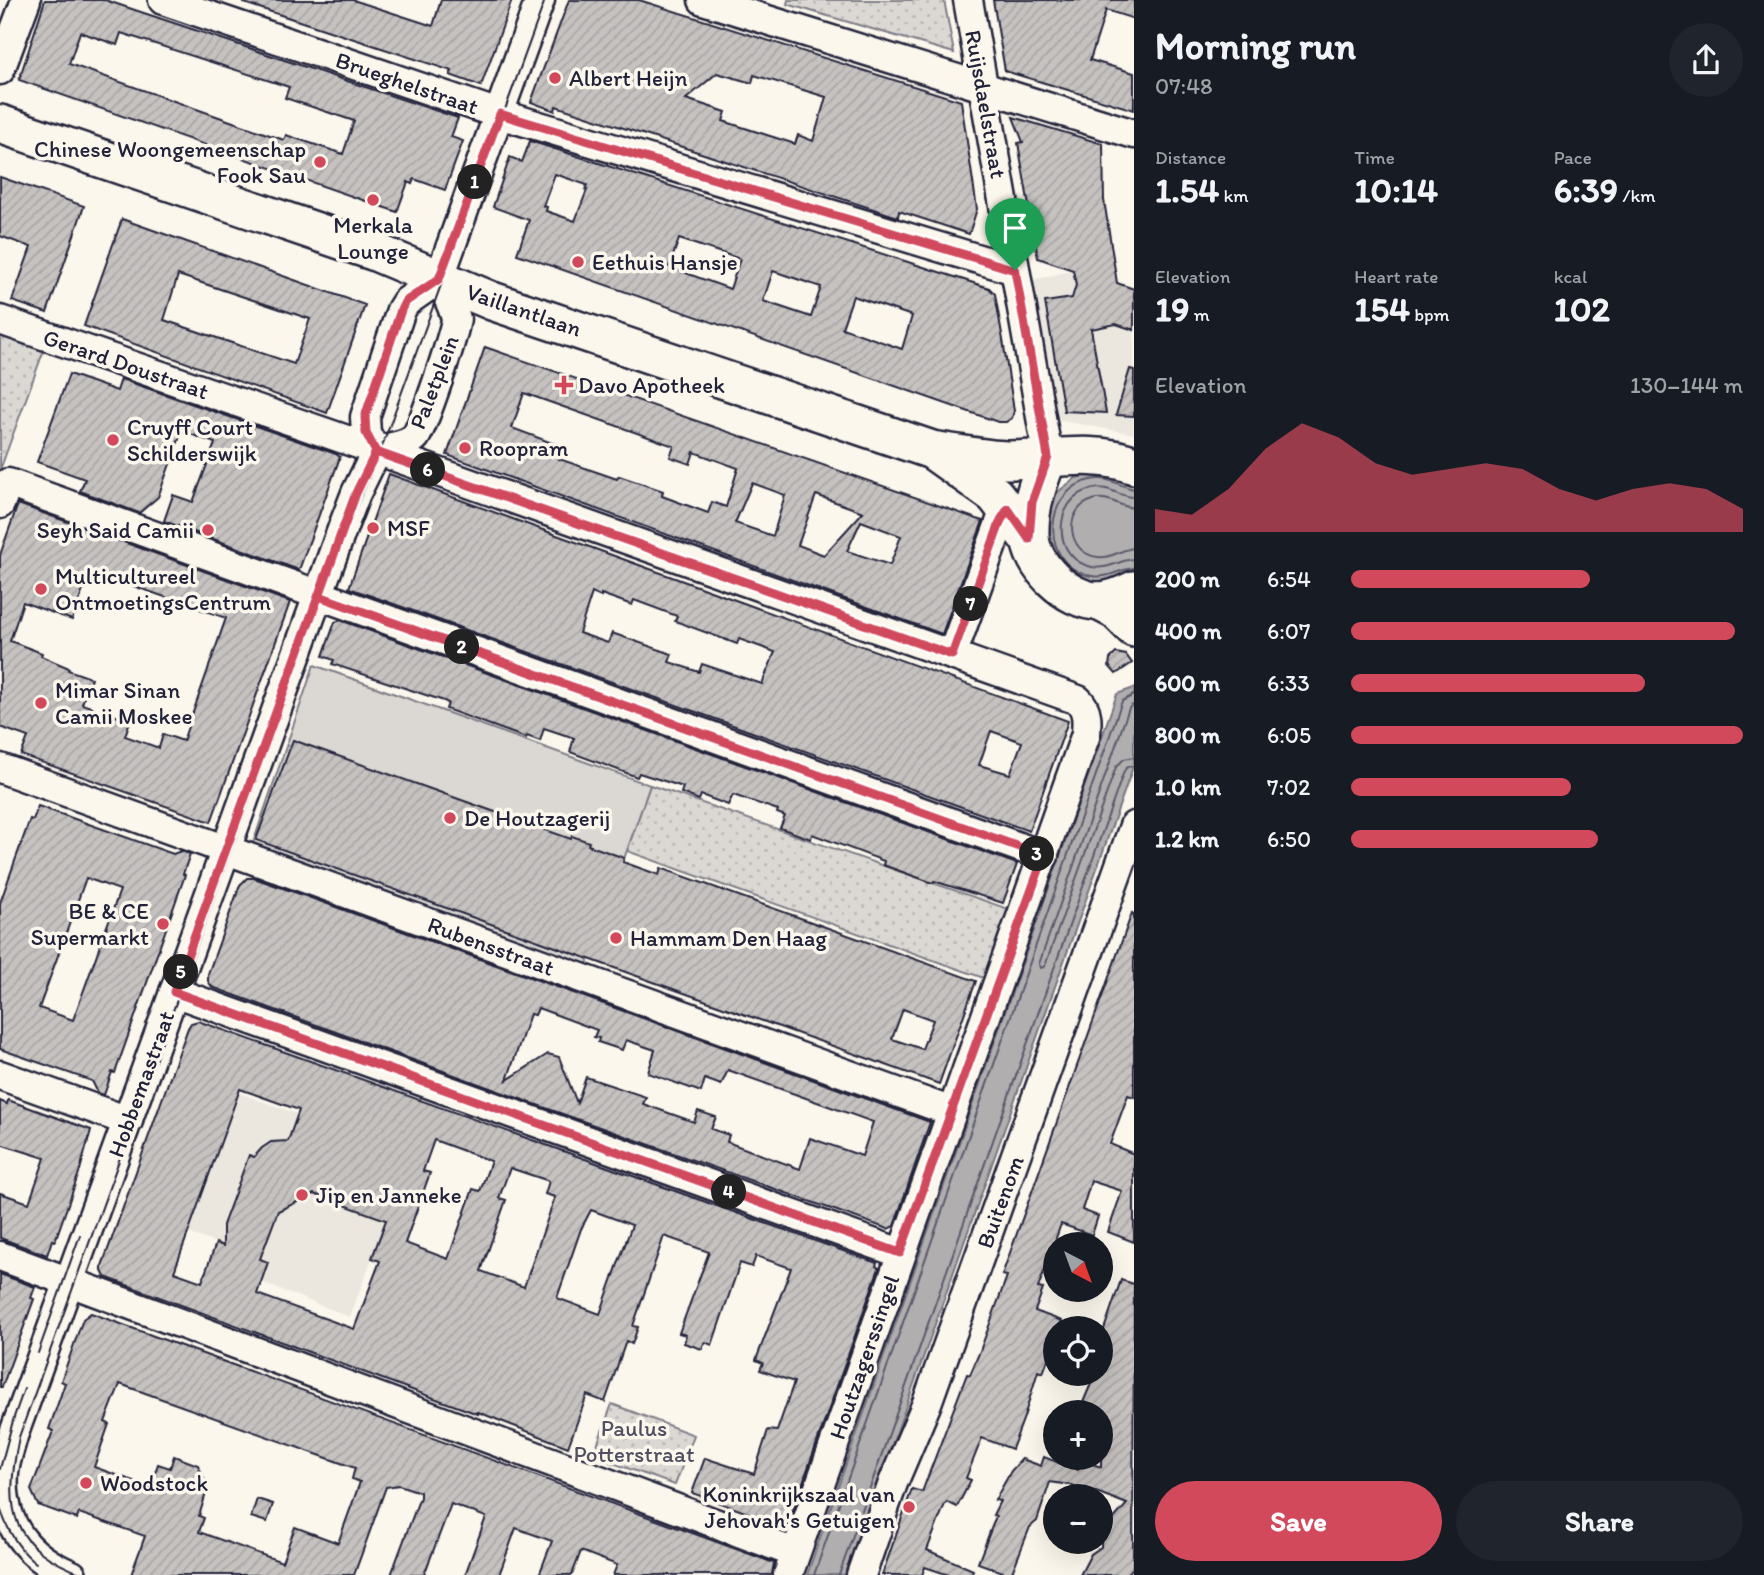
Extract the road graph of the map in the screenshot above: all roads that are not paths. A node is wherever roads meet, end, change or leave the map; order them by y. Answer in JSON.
{"nodes":[{"id":1,"x":26,"y":0,"type":"edge"},
{"id":2,"x":163,"y":0,"type":"edge"},
{"id":3,"x":540,"y":0,"type":"edge"},
{"id":4,"x":703,"y":0,"type":"edge"},
{"id":5,"x":968,"y":0,"type":"edge"},
{"id":6,"x":0,"y":70,"type":"edge"},
{"id":7,"x":984,"y":89,"type":"junction"},
{"id":8,"x":500,"y":114,"type":"junction"},
{"id":9,"x":0,"y":124,"type":"edge"},
{"id":10,"x":1134,"y":135,"type":"edge"},
{"id":11,"x":1015,"y":270,"type":"junction"},
{"id":12,"x":439,"y":279,"type":"junction"},
{"id":13,"x":0,"y":320,"type":"edge"},
{"id":14,"x":932,"y":450,"type":"junction"},
{"id":15,"x":376,"y":452,"type":"junction"},
{"id":16,"x":1048,"y":457,"type":"junction"},
{"id":17,"x":1134,"y":466,"type":"edge"},
{"id":18,"x":4,"y":494,"type":"edge"},
{"id":19,"x":1008,"y":509,"type":"junction"},
{"id":20,"x":1029,"y":539,"type":"junction"},
{"id":21,"x":1134,"y":590,"type":"edge"},
{"id":22,"x":319,"y":596,"type":"junction"},
{"id":23,"x":1098,"y":601,"type":"junction"},
{"id":24,"x":1134,"y":628,"type":"edge"},
{"id":25,"x":952,"y":655,"type":"junction"},
{"id":26,"x":1082,"y":704,"type":"joint"},
{"id":27,"x":0,"y":768,"type":"edge"},
{"id":28,"x":1134,"y":826,"type":"edge"},
{"id":29,"x":226,"y":851,"type":"junction"},
{"id":30,"x":1044,"y":856,"type":"junction"},
{"id":31,"x":174,"y":992,"type":"junction"},
{"id":32,"x":0,"y":1074,"type":"edge"},
{"id":33,"x":952,"y":1112,"type":"junction"},
{"id":34,"x":128,"y":1121,"type":"junction"},
{"id":35,"x":900,"y":1253,"type":"junction"},
{"id":36,"x":0,"y":1256,"type":"edge"},
{"id":37,"x":70,"y":1281,"type":"junction"},
{"id":38,"x":7,"y":1434,"type":"edge"},
{"id":39,"x":6,"y":1529,"type":"edge"},
{"id":40,"x":792,"y":1564,"type":"edge"},
{"id":41,"x":72,"y":1575,"type":"edge"},
{"id":42,"x":861,"y":1575,"type":"edge"}],
"edges":[{"from":1,"to":6,"type":"street"},
{"from":2,"to":8,"type":"street","name":"Brueghelstraat"},
{"from":3,"to":8,"type":"street"},
{"from":4,"to":7,"type":"street"},
{"from":5,"to":7,"type":"street","name":"Ruijsdaelstraat"},
{"from":7,"to":10,"type":"street"},
{"from":7,"to":11,"type":"street","name":"Ruijsdaelstraat"},
{"from":8,"to":11,"type":"street","name":"Brueghelstraat"},
{"from":8,"to":12,"type":"street"},
{"from":9,"to":12,"type":"main road","name":"Vaillantlaan"},
{"from":11,"to":16,"type":"street","name":"Ruijsdaelstraat"},
{"from":12,"to":14,"type":"main road","name":"Vaillantlaan"},
{"from":12,"to":15,"type":"street"},
{"from":12,"to":15,"type":"street","name":"Paletplein"},
{"from":13,"to":15,"type":"street","name":"Gerard Doustraat"},
{"from":14,"to":16,"type":"main road","name":"Vaillantlaan"},
{"from":14,"to":19,"type":"main road","name":"Vaillantlaan"},
{"from":15,"to":22,"type":"street","name":"Hobbemastraat"},
{"from":15,"to":25,"type":"street","name":"Gerard Doustraat"},
{"from":16,"to":17,"type":"main road","name":"Vaillantlaan"},
{"from":16,"to":20,"type":"main road"},
{"from":18,"to":22,"type":"street"},
{"from":19,"to":20,"type":"main road","name":"Vaillantlaan"},
{"from":19,"to":25,"type":"street"},
{"from":20,"to":23,"type":"main road","name":"Vaillantlaan"},
{"from":21,"to":23,"type":"main road"},
{"from":22,"to":29,"type":"street","name":"Hobbemastraat"},
{"from":22,"to":30,"type":"street"},
{"from":23,"to":24,"type":"main road"},
{"from":25,"to":26,"type":"street","name":"Gerard Doustraat"},
{"from":26,"to":30,"type":"street","name":"Houtzagerssingel"},
{"from":27,"to":29,"type":"street","name":"Rubensstraat"},
{"from":28,"to":42,"type":"street","name":"Buitenom"},
{"from":29,"to":31,"type":"street","name":"Hobbemastraat"},
{"from":29,"to":33,"type":"street","name":"Rubensstraat"},
{"from":30,"to":33,"type":"street","name":"Houtzagerssingel"},
{"from":31,"to":34,"type":"street","name":"Hobbemastraat"},
{"from":31,"to":35,"type":"street"},
{"from":32,"to":34,"type":"street"},
{"from":33,"to":35,"type":"street","name":"Houtzagerssingel"},
{"from":34,"to":37,"type":"street","name":"Hobbemastraat"},
{"from":35,"to":40,"type":"street","name":"Houtzagerssingel"},
{"from":36,"to":37,"type":"street"},
{"from":37,"to":38,"type":"street","name":"Hobbemastraat"},
{"from":37,"to":40,"type":"street"},
{"from":38,"to":39,"type":"street","name":"Hobbemastraat"},
{"from":39,"to":41,"type":"street"}]}
